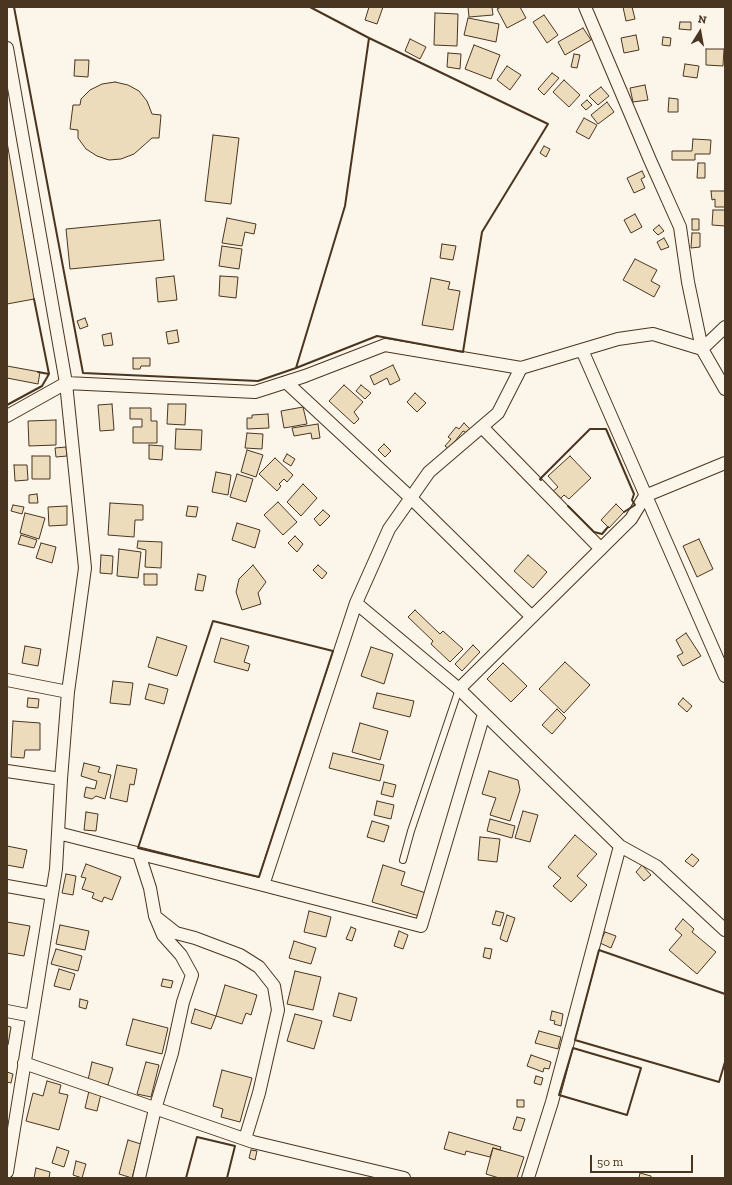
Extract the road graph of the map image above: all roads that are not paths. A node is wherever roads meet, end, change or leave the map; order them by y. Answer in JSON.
{"nodes":[{"id":1,"x":585,"y":7,"type":"edge"},
{"id":2,"x":7,"y":48,"type":"edge"},
{"id":3,"x":725,"y":327,"type":"edge"},
{"id":4,"x":702,"y":349,"type":"junction"},
{"id":5,"x":582,"y":350,"type":"junction"},
{"id":6,"x":521,"y":368,"type":"junction"},
{"id":7,"x":286,"y":382,"type":"junction"},
{"id":8,"x":66,"y":383,"type":"junction"},
{"id":9,"x":725,"y":389,"type":"edge"},
{"id":10,"x":7,"y":416,"type":"edge"},
{"id":11,"x":482,"y":427,"type":"junction"},
{"id":12,"x":725,"y":463,"type":"edge"},
{"id":13,"x":645,"y":496,"type":"junction"},
{"id":14,"x":411,"y":498,"type":"junction"},
{"id":15,"x":601,"y":549,"type":"junction"},
{"id":16,"x":356,"y":603,"type":"junction"},
{"id":17,"x":532,"y":617,"type":"junction"},
{"id":18,"x":725,"y":676,"type":"edge"},
{"id":19,"x":7,"y":680,"type":"edge"},
{"id":20,"x":459,"y":689,"type":"junction"},
{"id":21,"x":68,"y":692,"type":"junction"},
{"id":22,"x":484,"y":714,"type":"junction"},
{"id":23,"x":7,"y":771,"type":"edge"},
{"id":24,"x":61,"y":779,"type":"junction"},
{"id":25,"x":58,"y":833,"type":"junction"},
{"id":26,"x":620,"y":846,"type":"junction"},
{"id":27,"x":140,"y":854,"type":"junction"},
{"id":28,"x":403,"y":860,"type":"dead end"},
{"id":29,"x":263,"y":885,"type":"junction"},
{"id":30,"x":7,"y":886,"type":"edge"},
{"id":31,"x":52,"y":894,"type":"junction"},
{"id":32,"x":155,"y":916,"type":"junction"},
{"id":33,"x":725,"y":930,"type":"edge"},
{"id":34,"x":7,"y":1011,"type":"edge"},
{"id":35,"x":32,"y":1016,"type":"junction"},
{"id":36,"x":24,"y":1063,"type":"junction"},
{"id":37,"x":13,"y":1100,"type":"edge"},
{"id":38,"x":155,"y":1108,"type":"junction"},
{"id":39,"x":244,"y":1139,"type":"junction"},
{"id":40,"x":7,"y":1172,"type":"edge"},
{"id":41,"x":139,"y":1178,"type":"edge"},
{"id":42,"x":404,"y":1178,"type":"edge"},
{"id":43,"x":528,"y":1178,"type":"edge"}],
"edges":[{"from":1,"to":4,"type":"street"},
{"from":2,"to":8,"type":"street"},
{"from":3,"to":4,"type":"street"},
{"from":4,"to":5,"type":"street"},
{"from":4,"to":9,"type":"street"},
{"from":5,"to":6,"type":"street"},
{"from":5,"to":13,"type":"street"},
{"from":6,"to":7,"type":"street"},
{"from":6,"to":11,"type":"street"},
{"from":7,"to":8,"type":"street"},
{"from":7,"to":14,"type":"street"},
{"from":8,"to":10,"type":"street"},
{"from":8,"to":21,"type":"street"},
{"from":11,"to":14,"type":"street"},
{"from":11,"to":15,"type":"street"},
{"from":12,"to":13,"type":"street"},
{"from":13,"to":15,"type":"street"},
{"from":13,"to":18,"type":"street"},
{"from":14,"to":16,"type":"street"},
{"from":14,"to":17,"type":"street"},
{"from":15,"to":17,"type":"street"},
{"from":16,"to":20,"type":"street"},
{"from":16,"to":29,"type":"street"},
{"from":17,"to":20,"type":"street"},
{"from":19,"to":21,"type":"street"},
{"from":20,"to":22,"type":"street"},
{"from":20,"to":28,"type":"lane"},
{"from":21,"to":24,"type":"street"},
{"from":22,"to":26,"type":"street"},
{"from":22,"to":29,"type":"street"},
{"from":23,"to":24,"type":"street"},
{"from":24,"to":25,"type":"street"},
{"from":25,"to":27,"type":"street"},
{"from":25,"to":31,"type":"street"},
{"from":26,"to":33,"type":"street"},
{"from":26,"to":43,"type":"street"},
{"from":27,"to":29,"type":"street"},
{"from":27,"to":32,"type":"street"},
{"from":30,"to":31,"type":"street"},
{"from":31,"to":35,"type":"street"},
{"from":32,"to":38,"type":"street"},
{"from":32,"to":39,"type":"street"},
{"from":34,"to":35,"type":"street"},
{"from":35,"to":36,"type":"street"},
{"from":36,"to":37,"type":"street"},
{"from":36,"to":38,"type":"street"},
{"from":37,"to":40,"type":"street"},
{"from":38,"to":39,"type":"street"},
{"from":38,"to":41,"type":"street"},
{"from":39,"to":42,"type":"street"}]}
